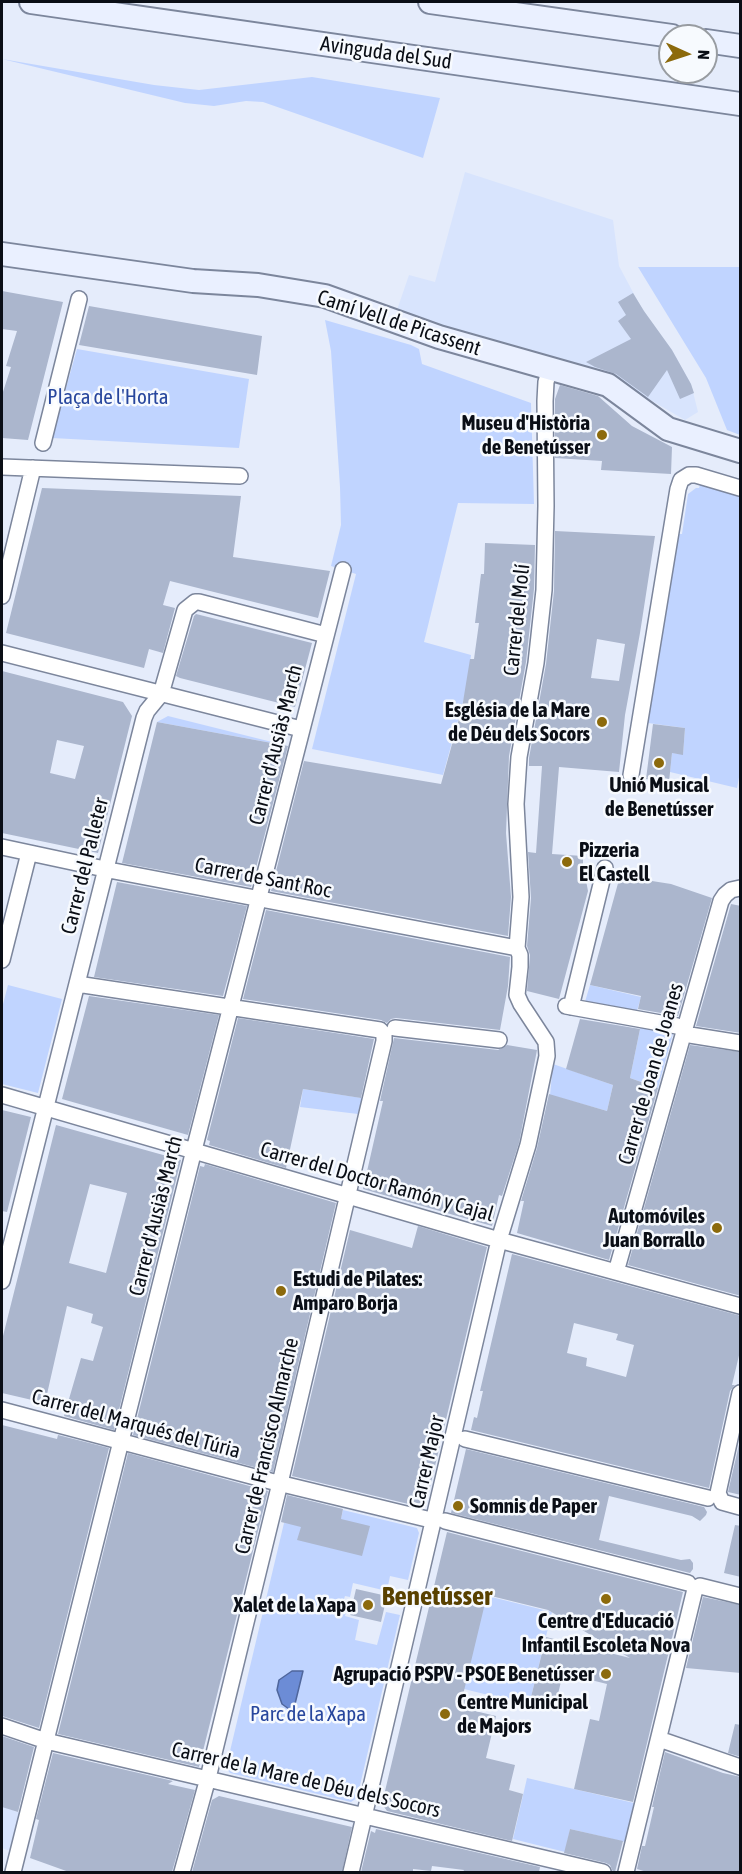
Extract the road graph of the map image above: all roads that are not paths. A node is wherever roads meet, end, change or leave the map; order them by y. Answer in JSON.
{"nodes":[{"id":1,"x":31,"y":2,"type":"edge"},
{"id":2,"x":430,"y":2,"type":"edge"},
{"id":3,"x":658,"y":34,"type":"edge"},
{"id":4,"x":718,"y":43,"type":"edge"},
{"id":5,"x":741,"y":46,"type":"edge"},
{"id":6,"x":741,"y":104,"type":"edge"},
{"id":7,"x":2,"y":254,"type":"edge"},
{"id":8,"x":79,"y":299,"type":"dead end"},
{"id":9,"x":550,"y":368,"type":"junction"},
{"id":10,"x":43,"y":443,"type":"dead end"},
{"id":11,"x":741,"y":451,"type":"edge"},
{"id":12,"x":2,"y":466,"type":"edge"},
{"id":13,"x":33,"y":468,"type":"junction"},
{"id":14,"x":240,"y":476,"type":"dead end"},
{"id":15,"x":741,"y":488,"type":"edge"},
{"id":16,"x":343,"y":570,"type":"dead end"},
{"id":17,"x":2,"y":596,"type":"edge"},
{"id":18,"x":326,"y":635,"type":"junction"},
{"id":19,"x":2,"y":653,"type":"edge"},
{"id":20,"x":161,"y":694,"type":"junction"},
{"id":21,"x":301,"y":729,"type":"junction"},
{"id":22,"x":631,"y":775,"type":"dead end"},
{"id":23,"x":2,"y":847,"type":"edge"},
{"id":24,"x":29,"y":853,"type":"junction"},
{"id":25,"x":606,"y":868,"type":"dead end"},
{"id":26,"x":105,"y":869,"type":"junction"},
{"id":27,"x":736,"y":889,"type":"edge"},
{"id":28,"x":259,"y":898,"type":"junction"},
{"id":29,"x":517,"y":948,"type":"junction"},
{"id":30,"x":2,"y":960,"type":"edge"},
{"id":31,"x":77,"y":984,"type":"junction"},
{"id":32,"x":231,"y":1006,"type":"junction"},
{"id":33,"x":677,"y":1026,"type":"dead end"},
{"id":34,"x":387,"y":1029,"type":"junction"},
{"id":35,"x":690,"y":1035,"type":"dead end"},
{"id":36,"x":499,"y":1040,"type":"dead end"},
{"id":37,"x":741,"y":1042,"type":"edge"},
{"id":38,"x":546,"y":1062,"type":"joint"},
{"id":39,"x":2,"y":1095,"type":"edge"},
{"id":40,"x":46,"y":1107,"type":"junction"},
{"id":41,"x":194,"y":1150,"type":"junction"},
{"id":42,"x":347,"y":1194,"type":"junction"},
{"id":43,"x":500,"y":1240,"type":"junction"},
{"id":44,"x":6,"y":1247,"type":"edge"},
{"id":45,"x":616,"y":1272,"type":"junction"},
{"id":46,"x":2,"y":1281,"type":"edge"},
{"id":47,"x":741,"y":1306,"type":"edge"},
{"id":48,"x":741,"y":1393,"type":"edge"},
{"id":49,"x":2,"y":1410,"type":"edge"},
{"id":50,"x":465,"y":1439,"type":"dead end"},
{"id":51,"x":120,"y":1442,"type":"junction"},
{"id":52,"x":280,"y":1483,"type":"junction"},
{"id":53,"x":714,"y":1498,"type":"junction"},
{"id":54,"x":741,"y":1507,"type":"edge"},
{"id":55,"x":440,"y":1521,"type":"junction"},
{"id":56,"x":693,"y":1585,"type":"junction"},
{"id":57,"x":741,"y":1596,"type":"edge"},
{"id":58,"x":2,"y":1726,"type":"edge"},
{"id":59,"x":659,"y":1739,"type":"junction"},
{"id":60,"x":46,"y":1741,"type":"junction"},
{"id":61,"x":741,"y":1767,"type":"edge"},
{"id":62,"x":208,"y":1779,"type":"junction"},
{"id":63,"x":365,"y":1815,"type":"junction"},
{"id":64,"x":13,"y":1872,"type":"edge"},
{"id":65,"x":182,"y":1872,"type":"edge"},
{"id":66,"x":351,"y":1872,"type":"edge"},
{"id":67,"x":603,"y":1872,"type":"edge"},
{"id":68,"x":626,"y":1872,"type":"edge"}],
"edges":[{"from":1,"to":6,"type":"main road","name":"Avinguda del Sud"},
{"from":2,"to":3,"type":"main road"},
{"from":4,"to":5,"type":"main road"},
{"from":7,"to":9,"type":"main road","name":"Camí Vell de Picassent"},
{"from":8,"to":10,"type":"street"},
{"from":9,"to":11,"type":"main road","name":"Camí Vell de Picassent"},
{"from":9,"to":29,"type":"street","name":"Carrer del Molí"},
{"from":12,"to":13,"type":"street"},
{"from":13,"to":14,"type":"street"},
{"from":13,"to":17,"type":"street"},
{"from":15,"to":22,"type":"street"},
{"from":16,"to":18,"type":"street","name":"Carrer d'Ausiàs March"},
{"from":18,"to":20,"type":"street","name":"Carrer del Palleter"},
{"from":18,"to":21,"type":"street","name":"Carrer d'Ausiàs March"},
{"from":19,"to":20,"type":"street"},
{"from":20,"to":21,"type":"street"},
{"from":20,"to":26,"type":"street","name":"Carrer del Palleter"},
{"from":21,"to":28,"type":"street","name":"Carrer d'Ausiàs March"},
{"from":23,"to":24,"type":"street","name":"Carrer de Sant Roc"},
{"from":24,"to":26,"type":"street","name":"Carrer de Sant Roc"},
{"from":24,"to":30,"type":"street"},
{"from":25,"to":33,"type":"street"},
{"from":26,"to":28,"type":"street","name":"Carrer de Sant Roc"},
{"from":26,"to":31,"type":"street","name":"Carrer del Palleter"},
{"from":27,"to":45,"type":"street","name":"Carrer de Joan de Joanes"},
{"from":28,"to":29,"type":"street","name":"Carrer de Sant Roc"},
{"from":28,"to":32,"type":"street","name":"Carrer d'Ausiàs March"},
{"from":29,"to":38,"type":"street","name":"Carrer del Molí"},
{"from":31,"to":32,"type":"street"},
{"from":31,"to":40,"type":"street","name":"Carrer del Palleter"},
{"from":32,"to":34,"type":"street"},
{"from":32,"to":41,"type":"street","name":"Carrer d'Ausiàs March"},
{"from":34,"to":36,"type":"street"},
{"from":34,"to":42,"type":"street","name":"Carrer de Francisco Almarche"},
{"from":35,"to":37,"type":"street"},
{"from":38,"to":43,"type":"street","name":"Carrer Major"},
{"from":39,"to":40,"type":"street","name":"Carrer del Doctor Ramón y Cajal"},
{"from":40,"to":41,"type":"street","name":"Carrer del Doctor Ramón y Cajal"},
{"from":40,"to":44,"type":"street","name":"Carrer del Palleter"},
{"from":41,"to":42,"type":"street","name":"Carrer del Doctor Ramón y Cajal"},
{"from":41,"to":51,"type":"street","name":"Carrer d'Ausiàs March"},
{"from":42,"to":43,"type":"street","name":"Carrer del Doctor Ramón y Cajal"},
{"from":42,"to":52,"type":"street","name":"Carrer de Francisco Almarche"},
{"from":43,"to":45,"type":"street","name":"Carrer del Doctor Ramón y Cajal"},
{"from":43,"to":55,"type":"street","name":"Carrer Major"},
{"from":44,"to":46,"type":"street","name":"Carrer del Palleter"},
{"from":45,"to":47,"type":"street","name":"Carrer del Doctor Ramón y Cajal"},
{"from":48,"to":53,"type":"street"},
{"from":49,"to":51,"type":"street","name":"Carrer del Marqués del Túria"},
{"from":50,"to":53,"type":"street"},
{"from":51,"to":52,"type":"street","name":"Carrer del Marqués del Túria"},
{"from":51,"to":60,"type":"street","name":"Carrer d'Ausiàs March"},
{"from":52,"to":55,"type":"street","name":"Carrer del Marqués del Túria"},
{"from":52,"to":62,"type":"street","name":"Carrer de Francisco Almarche"},
{"from":53,"to":54,"type":"street"},
{"from":55,"to":56,"type":"street","name":"Carrer del Marqués del Túria"},
{"from":55,"to":63,"type":"street","name":"Carrer Major"},
{"from":56,"to":57,"type":"street","name":"Carrer del Marqués del Túria"},
{"from":56,"to":59,"type":"street"},
{"from":58,"to":60,"type":"street","name":"Carrer de la Mare de Déu dels Socors"},
{"from":59,"to":61,"type":"street"},
{"from":59,"to":68,"type":"street"},
{"from":60,"to":62,"type":"street","name":"Carrer de la Mare de Déu dels Socors"},
{"from":60,"to":64,"type":"street","name":"Carrer d'Ausiàs March"},
{"from":62,"to":63,"type":"street","name":"Carrer de la Mare de Déu dels Socors"},
{"from":62,"to":65,"type":"street","name":"Carrer de Francisco Almarche"},
{"from":63,"to":66,"type":"street","name":"Carrer Major"},
{"from":63,"to":67,"type":"street","name":"Carrer de la Mare de Déu dels Socors"}]}
